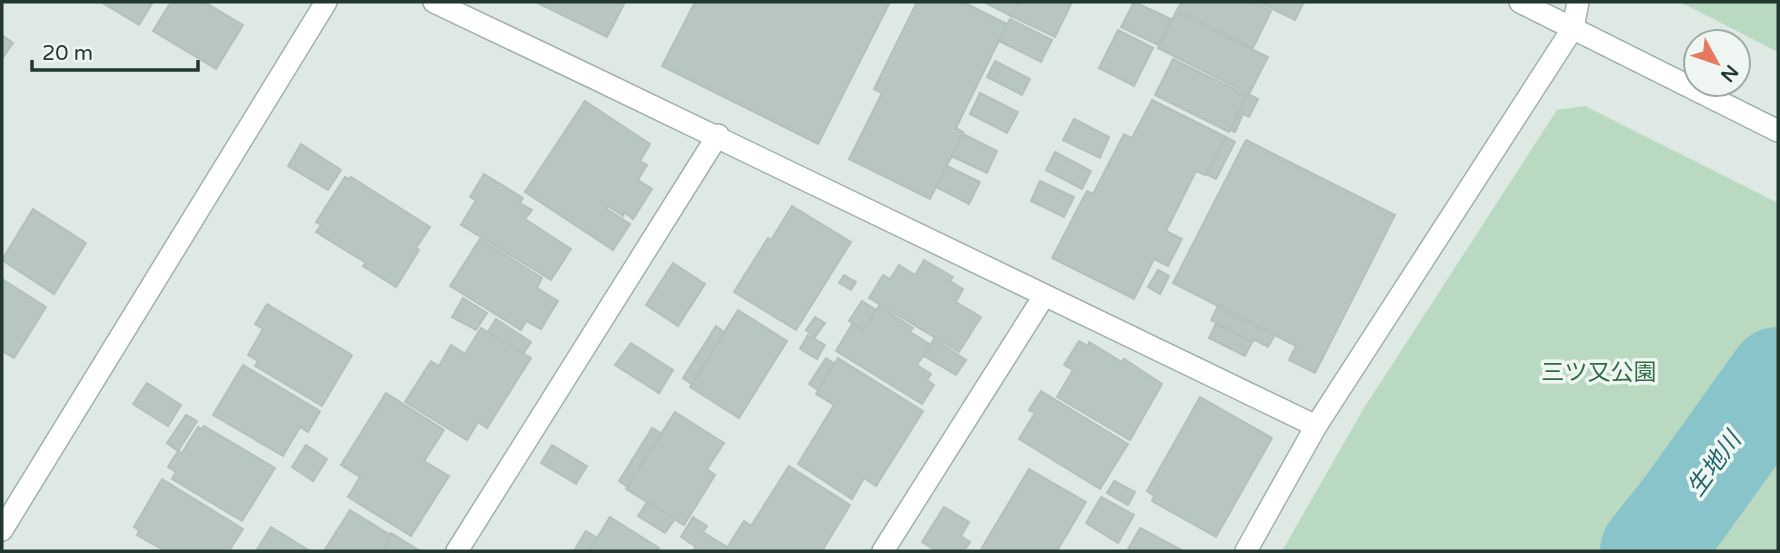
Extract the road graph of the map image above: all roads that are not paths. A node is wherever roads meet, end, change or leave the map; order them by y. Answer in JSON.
{"nodes":[{"id":1,"x":326,"y":2,"type":"edge"},
{"id":2,"x":434,"y":2,"type":"edge"},
{"id":3,"x":1520,"y":2,"type":"edge"},
{"id":4,"x":1578,"y":2,"type":"edge"},
{"id":5,"x":1573,"y":28,"type":"junction"},
{"id":6,"x":1778,"y":131,"type":"edge"},
{"id":7,"x":718,"y":135,"type":"junction"},
{"id":8,"x":1044,"y":296,"type":"junction"},
{"id":9,"x":1316,"y":426,"type":"junction"},
{"id":10,"x":2,"y":530,"type":"edge"},
{"id":11,"x":457,"y":551,"type":"edge"},
{"id":12,"x":883,"y":551,"type":"edge"},
{"id":13,"x":1246,"y":551,"type":"edge"}],
"edges":[{"from":1,"to":10,"type":"street"},
{"from":2,"to":7,"type":"street"},
{"from":3,"to":5,"type":"street"},
{"from":4,"to":5,"type":"street"},
{"from":5,"to":6,"type":"street"},
{"from":5,"to":9,"type":"street"},
{"from":7,"to":8,"type":"street"},
{"from":7,"to":11,"type":"street"},
{"from":8,"to":9,"type":"street"},
{"from":8,"to":12,"type":"street"},
{"from":9,"to":13,"type":"street"}]}
